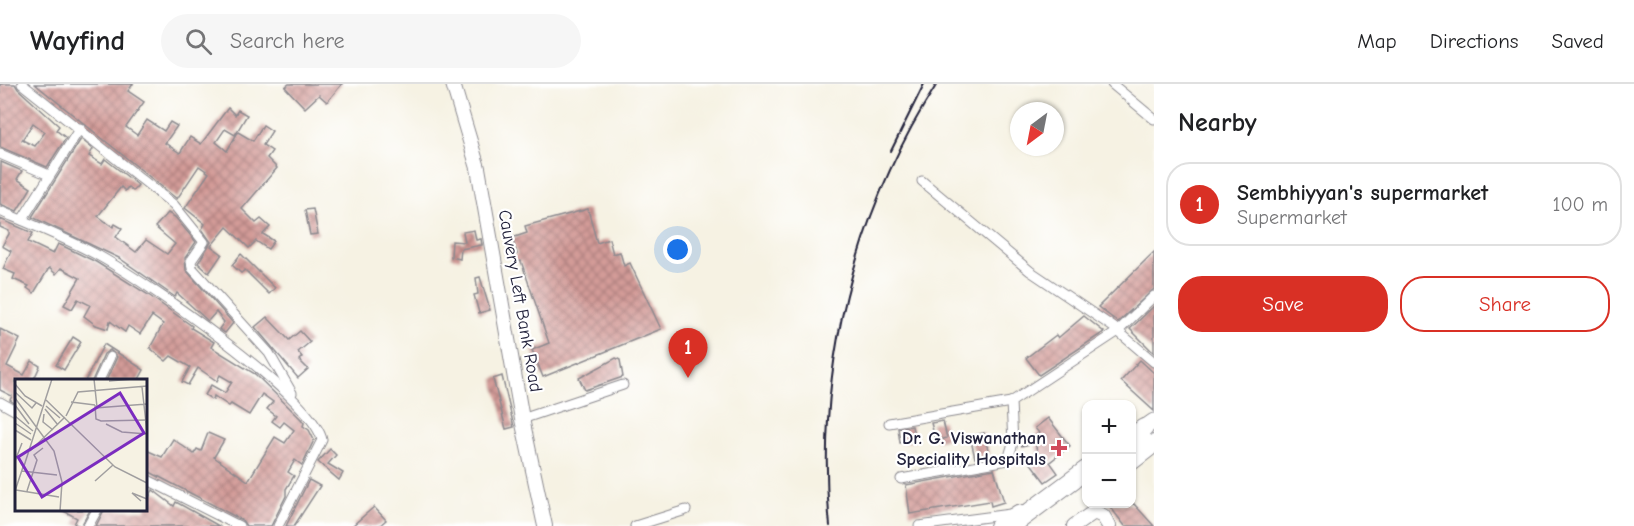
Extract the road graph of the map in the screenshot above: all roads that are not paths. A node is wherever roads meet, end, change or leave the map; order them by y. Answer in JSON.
{"nodes":[{"id":1,"x":22,"y":84,"type":"edge"},
{"id":2,"x":453,"y":84,"type":"edge"},
{"id":3,"x":1112,"y":84,"type":"edge"},
{"id":4,"x":1154,"y":119,"type":"edge"},
{"id":5,"x":80,"y":128,"type":"junction"},
{"id":6,"x":0,"y":154,"type":"edge"},
{"id":7,"x":49,"y":175,"type":"junction"},
{"id":8,"x":922,"y":181,"type":"dead end"},
{"id":9,"x":0,"y":211,"type":"edge"},
{"id":10,"x":22,"y":220,"type":"junction"},
{"id":11,"x":1154,"y":296,"type":"edge"},
{"id":12,"x":1118,"y":332,"type":"junction"},
{"id":13,"x":110,"y":357,"type":"dead end"},
{"id":14,"x":1154,"y":362,"type":"edge"},
{"id":15,"x":100,"y":379,"type":"edge"},
{"id":16,"x":623,"y":385,"type":"dead end"},
{"id":17,"x":296,"y":401,"type":"junction"},
{"id":18,"x":0,"y":402,"type":"edge"},
{"id":19,"x":1011,"y":402,"type":"junction"},
{"id":20,"x":15,"y":410,"type":"edge"},
{"id":21,"x":522,"y":419,"type":"junction"},
{"id":22,"x":889,"y":423,"type":"dead end"},
{"id":23,"x":1144,"y":434,"type":"edge"},
{"id":24,"x":1136,"y":459,"type":"edge"},
{"id":25,"x":1082,"y":466,"type":"edge"},
{"id":26,"x":1082,"y":474,"type":"edge"},
{"id":27,"x":901,"y":479,"type":"dead end"},
{"id":28,"x":147,"y":480,"type":"edge"},
{"id":29,"x":1082,"y":486,"type":"edge"},
{"id":30,"x":1052,"y":502,"type":"junction"},
{"id":31,"x":686,"y":510,"type":"dead end"},
{"id":32,"x":1092,"y":510,"type":"edge"},
{"id":33,"x":96,"y":511,"type":"edge"},
{"id":34,"x":1018,"y":522,"type":"edge"},
{"id":35,"x":232,"y":524,"type":"edge"},
{"id":36,"x":88,"y":526,"type":"edge"},
{"id":37,"x":278,"y":526,"type":"edge"},
{"id":38,"x":545,"y":526,"type":"edge"},
{"id":39,"x":635,"y":526,"type":"edge"},
{"id":40,"x":919,"y":526,"type":"edge"},
{"id":41,"x":997,"y":526,"type":"edge"},
{"id":42,"x":1074,"y":526,"type":"edge"},
{"id":43,"x":1109,"y":526,"type":"edge"}],
"edges":[{"from":1,"to":5,"type":"street"},
{"from":2,"to":21,"type":"main road","name":"Cauvery Left Bank Road"},
{"from":3,"to":4,"type":"street"},
{"from":5,"to":7,"type":"street"},
{"from":5,"to":17,"type":"street"},
{"from":6,"to":7,"type":"street"},
{"from":7,"to":10,"type":"street"},
{"from":8,"to":12,"type":"street"},
{"from":9,"to":10,"type":"street"},
{"from":10,"to":17,"type":"street"},
{"from":11,"to":12,"type":"street"},
{"from":12,"to":14,"type":"street"},
{"from":12,"to":19,"type":"street"},
{"from":13,"to":15,"type":"street"},
{"from":16,"to":21,"type":"street"},
{"from":17,"to":37,"type":"street"},
{"from":18,"to":20,"type":"street"},
{"from":19,"to":22,"type":"street"},
{"from":19,"to":27,"type":"street"},
{"from":21,"to":38,"type":"main road","name":"Cauvery Left Bank Road"},
{"from":23,"to":24,"type":"main road"},
{"from":25,"to":34,"type":"main road"},
{"from":26,"to":30,"type":"highway"},
{"from":28,"to":35,"type":"street"},
{"from":29,"to":30,"type":"highway"},
{"from":30,"to":34,"type":"highway"},
{"from":31,"to":39,"type":"street"},
{"from":32,"to":42,"type":"main road"},
{"from":32,"to":43,"type":"main road"},
{"from":33,"to":36,"type":"street"},
{"from":34,"to":40,"type":"street"},
{"from":34,"to":41,"type":"main road"}]}
